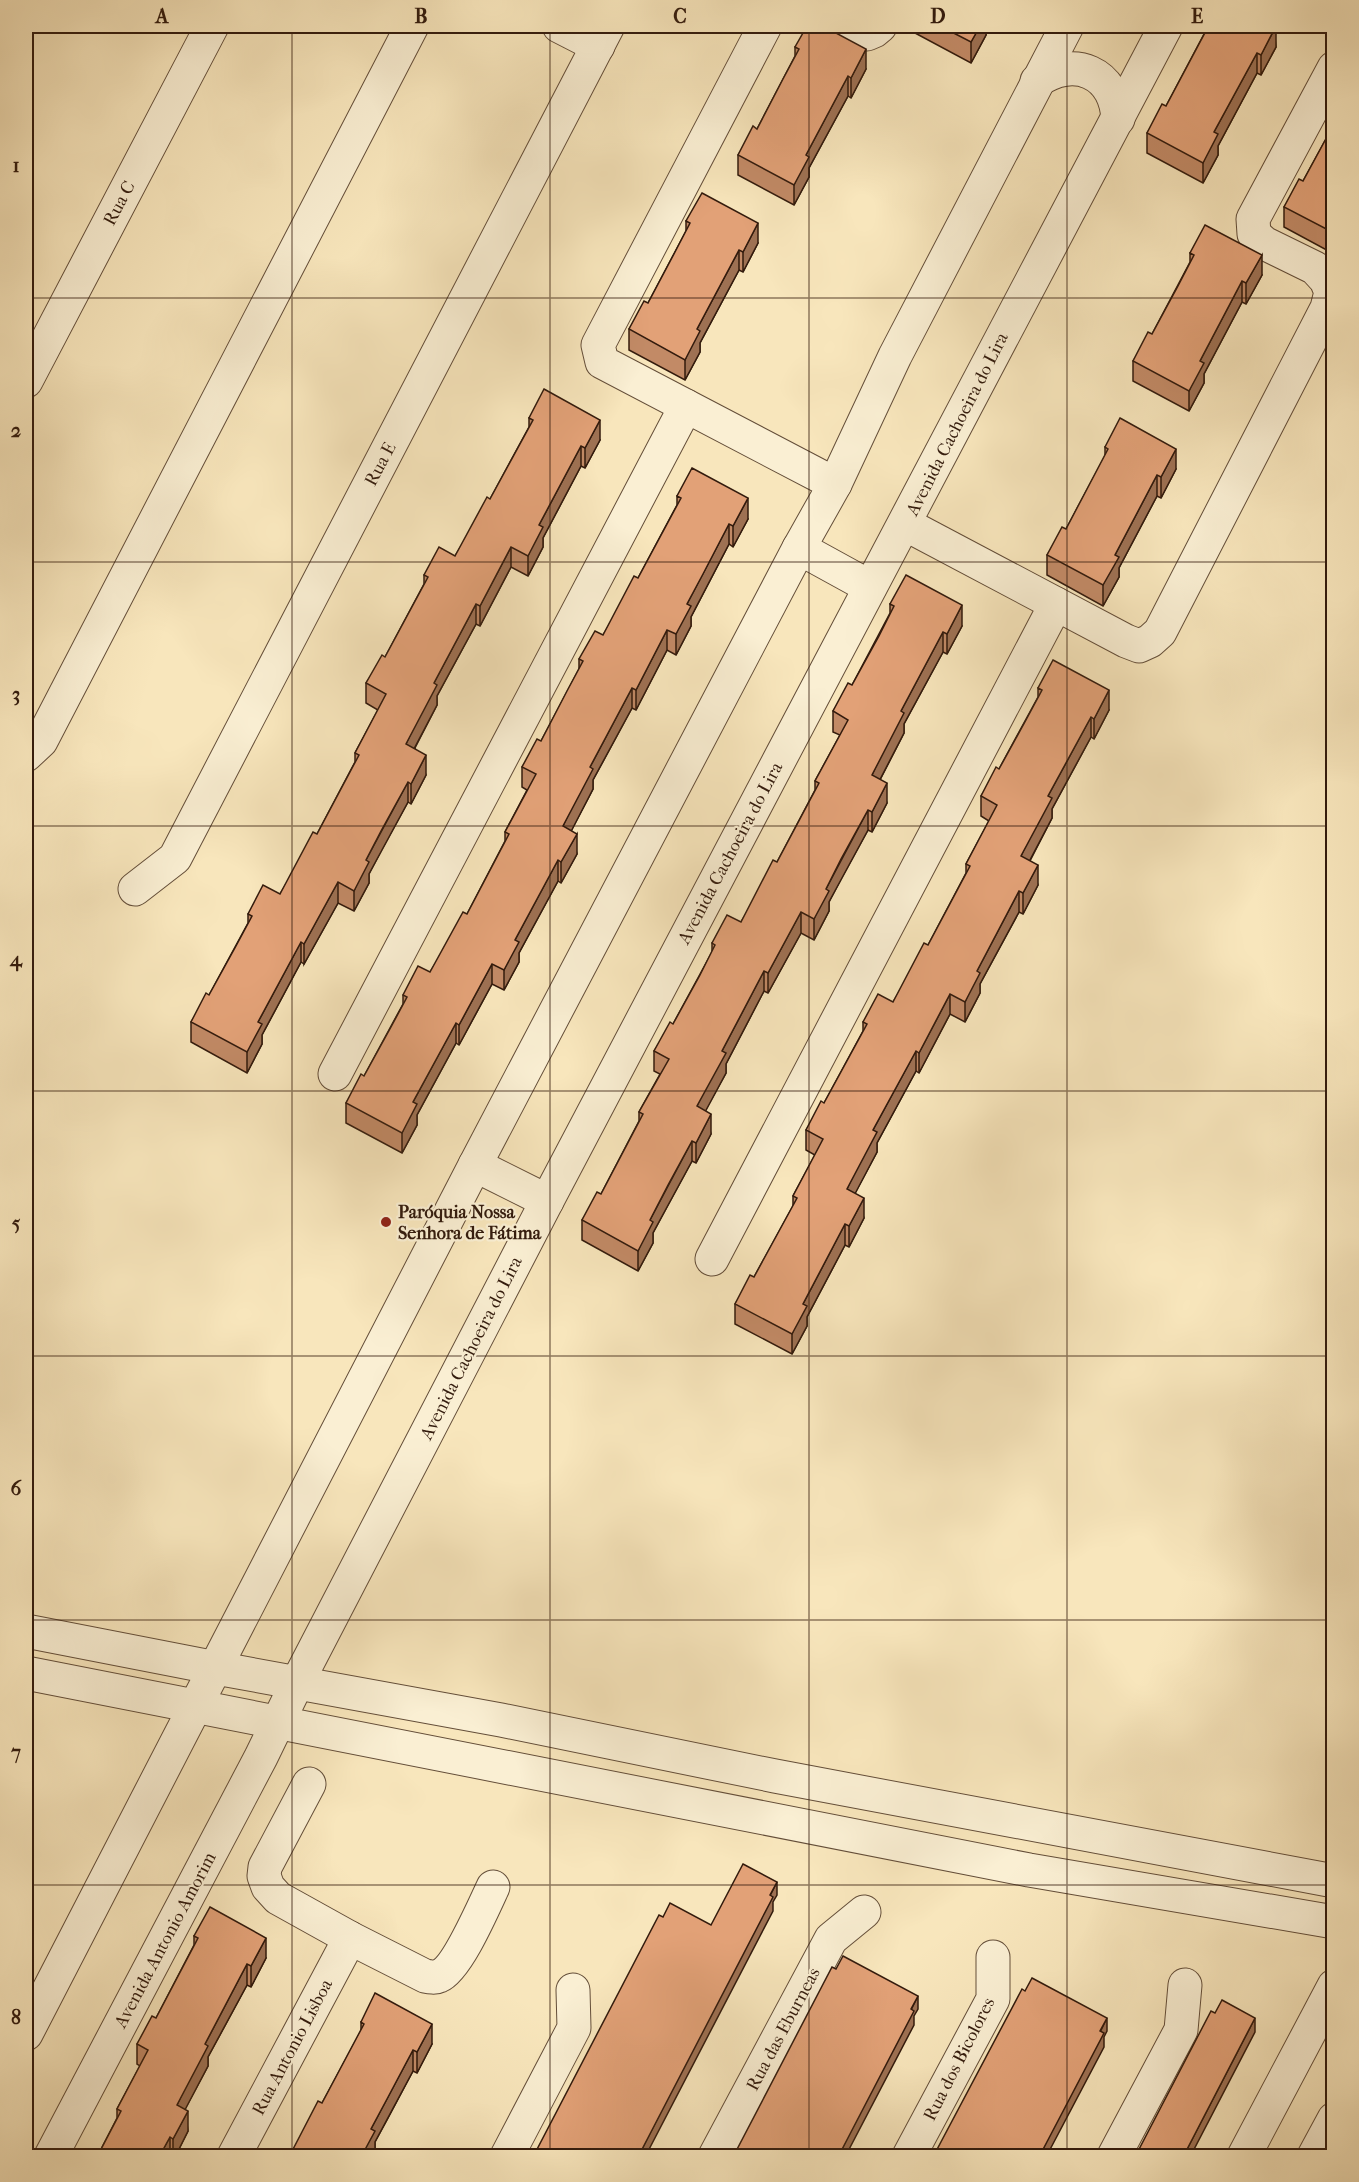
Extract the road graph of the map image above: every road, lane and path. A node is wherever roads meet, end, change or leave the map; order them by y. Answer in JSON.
{"nodes":[{"id":1,"x":212,"y":26,"type":"edge"},
{"id":2,"x":411,"y":26,"type":"edge"},
{"id":3,"x":559,"y":26,"type":"edge"},
{"id":4,"x":765,"y":26,"type":"edge"},
{"id":5,"x":849,"y":26,"type":"edge"},
{"id":6,"x":880,"y":26,"type":"edge"},
{"id":7,"x":1067,"y":26,"type":"edge"},
{"id":8,"x":1166,"y":26,"type":"edge"},
{"id":9,"x":603,"y":36,"type":"edge"},
{"id":10,"x":1334,"y":68,"type":"edge"},
{"id":11,"x":1037,"y":81,"type":"junction"},
{"id":12,"x":1118,"y":119,"type":"junction"},
{"id":13,"x":26,"y":381,"type":"edge"},
{"id":14,"x":686,"y":406,"type":"junction"},
{"id":15,"x":835,"y":484,"type":"junction"},
{"id":16,"x":905,"y":524,"type":"junction"},
{"id":17,"x":799,"y":548,"type":"junction"},
{"id":18,"x":870,"y":587,"type":"junction"},
{"id":19,"x":1056,"y":604,"type":"junction"},
{"id":20,"x":26,"y":755,"type":"edge"},
{"id":21,"x":135,"y":889,"type":"dead end"},
{"id":22,"x":335,"y":1074,"type":"dead end"},
{"id":23,"x":475,"y":1165,"type":"junction"},
{"id":24,"x":547,"y":1201,"type":"junction"},
{"id":25,"x":712,"y":1260,"type":"dead end"},
{"id":26,"x":26,"y":1631,"type":"edge"},
{"id":27,"x":216,"y":1668,"type":"junction"},
{"id":28,"x":26,"y":1673,"type":"edge"},
{"id":29,"x":297,"y":1683,"type":"junction"},
{"id":30,"x":195,"y":1707,"type":"junction"},
{"id":31,"x":278,"y":1724,"type":"junction"},
{"id":32,"x":309,"y":1784,"type":"dead end"},
{"id":33,"x":1334,"y":1881,"type":"edge"},
{"id":34,"x":493,"y":1887,"type":"dead end"},
{"id":35,"x":864,"y":1912,"type":"dead end"},
{"id":36,"x":1334,"y":1922,"type":"edge"},
{"id":37,"x":350,"y":1938,"type":"junction"},
{"id":38,"x":993,"y":1957,"type":"dead end"},
{"id":39,"x":1185,"y":1985,"type":"dead end"},
{"id":40,"x":1334,"y":1986,"type":"edge"},
{"id":41,"x":573,"y":1990,"type":"dead end"},
{"id":42,"x":26,"y":2034,"type":"edge"},
{"id":43,"x":1334,"y":2119,"type":"edge"},
{"id":44,"x":51,"y":2157,"type":"edge"},
{"id":45,"x":234,"y":2157,"type":"edge"},
{"id":46,"x":507,"y":2157,"type":"edge"},
{"id":47,"x":716,"y":2157,"type":"edge"},
{"id":48,"x":909,"y":2157,"type":"edge"},
{"id":49,"x":1114,"y":2157,"type":"edge"},
{"id":50,"x":1244,"y":2157,"type":"edge"},
{"id":51,"x":1314,"y":2157,"type":"edge"}],
"edges":[{"from":1,"to":13,"type":"street","name":"Rua C"},
{"from":2,"to":20,"type":"street"},
{"from":3,"to":9,"type":"street"},
{"from":4,"to":14,"type":"street"},
{"from":5,"to":6,"type":"street"},
{"from":7,"to":11,"type":"street"},
{"from":8,"to":12,"type":"street","name":"Avenida Cachoeira do Lira"},
{"from":9,"to":21,"type":"street","name":"Rua E"},
{"from":10,"to":19,"type":"street"},
{"from":11,"to":12,"type":"street"},
{"from":11,"to":15,"type":"street"},
{"from":12,"to":16,"type":"street","name":"Avenida Cachoeira do Lira"},
{"from":14,"to":15,"type":"street"},
{"from":14,"to":22,"type":"street"},
{"from":15,"to":17,"type":"street"},
{"from":16,"to":18,"type":"street","name":"Avenida Cachoeira do Lira"},
{"from":16,"to":19,"type":"street"},
{"from":17,"to":18,"type":"street"},
{"from":17,"to":23,"type":"street"},
{"from":18,"to":24,"type":"street","name":"Avenida Cachoeira do Lira"},
{"from":19,"to":25,"type":"street"},
{"from":23,"to":24,"type":"street"},
{"from":23,"to":27,"type":"street"},
{"from":24,"to":29,"type":"street","name":"Avenida Cachoeira do Lira"},
{"from":26,"to":27,"type":"street"},
{"from":27,"to":29,"type":"street"},
{"from":27,"to":30,"type":"street"},
{"from":28,"to":30,"type":"street"},
{"from":29,"to":31,"type":"street","name":"Avenida Cachoeira do Lira"},
{"from":29,"to":33,"type":"street"},
{"from":30,"to":31,"type":"street"},
{"from":30,"to":42,"type":"street"},
{"from":31,"to":36,"type":"street"},
{"from":31,"to":44,"type":"street","name":"Avenida Antonio Amorim"},
{"from":32,"to":37,"type":"street"},
{"from":34,"to":37,"type":"street"},
{"from":35,"to":47,"type":"street","name":"Rua das Eburneas"},
{"from":37,"to":45,"type":"street","name":"Rua Antonio Lisboa"},
{"from":38,"to":48,"type":"street","name":"Rua dos Bicolores"},
{"from":39,"to":49,"type":"street"},
{"from":40,"to":50,"type":"street"},
{"from":41,"to":46,"type":"street"},
{"from":43,"to":51,"type":"street"}]}
